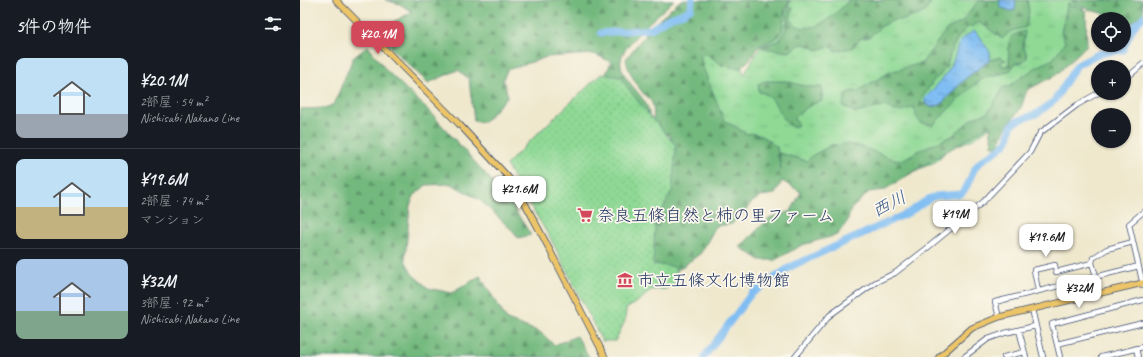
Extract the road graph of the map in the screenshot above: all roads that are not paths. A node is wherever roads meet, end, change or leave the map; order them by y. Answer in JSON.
{"nodes":[{"id":1,"x":337,"y":0,"type":"edge"},
{"id":2,"x":1143,"y":64,"type":"edge"},
{"id":3,"x":1131,"y":74,"type":"edge"},
{"id":4,"x":1091,"y":97,"type":"edge"},
{"id":5,"x":1143,"y":212,"type":"edge"},
{"id":6,"x":1133,"y":242,"type":"junction"},
{"id":7,"x":1092,"y":263,"type":"junction"},
{"id":8,"x":1139,"y":266,"type":"junction"},
{"id":9,"x":1096,"y":276,"type":"junction"},
{"id":10,"x":1143,"y":284,"type":"edge"},
{"id":11,"x":1038,"y":290,"type":"junction"},
{"id":12,"x":1143,"y":300,"type":"edge"},
{"id":13,"x":1032,"y":309,"type":"junction"},
{"id":14,"x":999,"y":317,"type":"junction"},
{"id":15,"x":1143,"y":323,"type":"edge"},
{"id":16,"x":1035,"y":326,"type":"junction"},
{"id":17,"x":1019,"y":330,"type":"junction"},
{"id":18,"x":1057,"y":344,"type":"junction"},
{"id":19,"x":1143,"y":347,"type":"edge"},
{"id":20,"x":1136,"y":348,"type":"junction"},
{"id":21,"x":1024,"y":352,"type":"junction"},
{"id":22,"x":1114,"y":356,"type":"edge"},
{"id":23,"x":605,"y":357,"type":"edge"},
{"id":24,"x":795,"y":357,"type":"edge"},
{"id":25,"x":938,"y":357,"type":"edge"},
{"id":26,"x":964,"y":357,"type":"edge"},
{"id":27,"x":1004,"y":357,"type":"edge"},
{"id":28,"x":1026,"y":357,"type":"edge"},
{"id":29,"x":1043,"y":357,"type":"edge"},
{"id":30,"x":1060,"y":357,"type":"edge"},
{"id":31,"x":1101,"y":357,"type":"edge"},
{"id":32,"x":1138,"y":357,"type":"edge"}],
"edges":[{"from":1,"to":23,"type":"main road"},
{"from":2,"to":3,"type":"street"},
{"from":4,"to":24,"type":"street"},
{"from":5,"to":6,"type":"street"},
{"from":6,"to":7,"type":"street"},
{"from":6,"to":8,"type":"street"},
{"from":7,"to":9,"type":"street"},
{"from":7,"to":11,"type":"street"},
{"from":8,"to":9,"type":"street"},
{"from":8,"to":10,"type":"street"},
{"from":9,"to":11,"type":"street"},
{"from":10,"to":13,"type":"main road"},
{"from":11,"to":14,"type":"street"},
{"from":12,"to":18,"type":"street"},
{"from":13,"to":14,"type":"main road"},
{"from":13,"to":16,"type":"street"},
{"from":14,"to":25,"type":"main road"},
{"from":15,"to":18,"type":"street"},
{"from":16,"to":17,"type":"street"},
{"from":16,"to":29,"type":"street"},
{"from":17,"to":21,"type":"street"},
{"from":17,"to":26,"type":"street"},
{"from":18,"to":30,"type":"street"},
{"from":19,"to":20,"type":"street"},
{"from":20,"to":22,"type":"street"},
{"from":20,"to":32,"type":"street"},
{"from":21,"to":27,"type":"street"},
{"from":21,"to":28,"type":"street"},
{"from":22,"to":31,"type":"street"}]}
